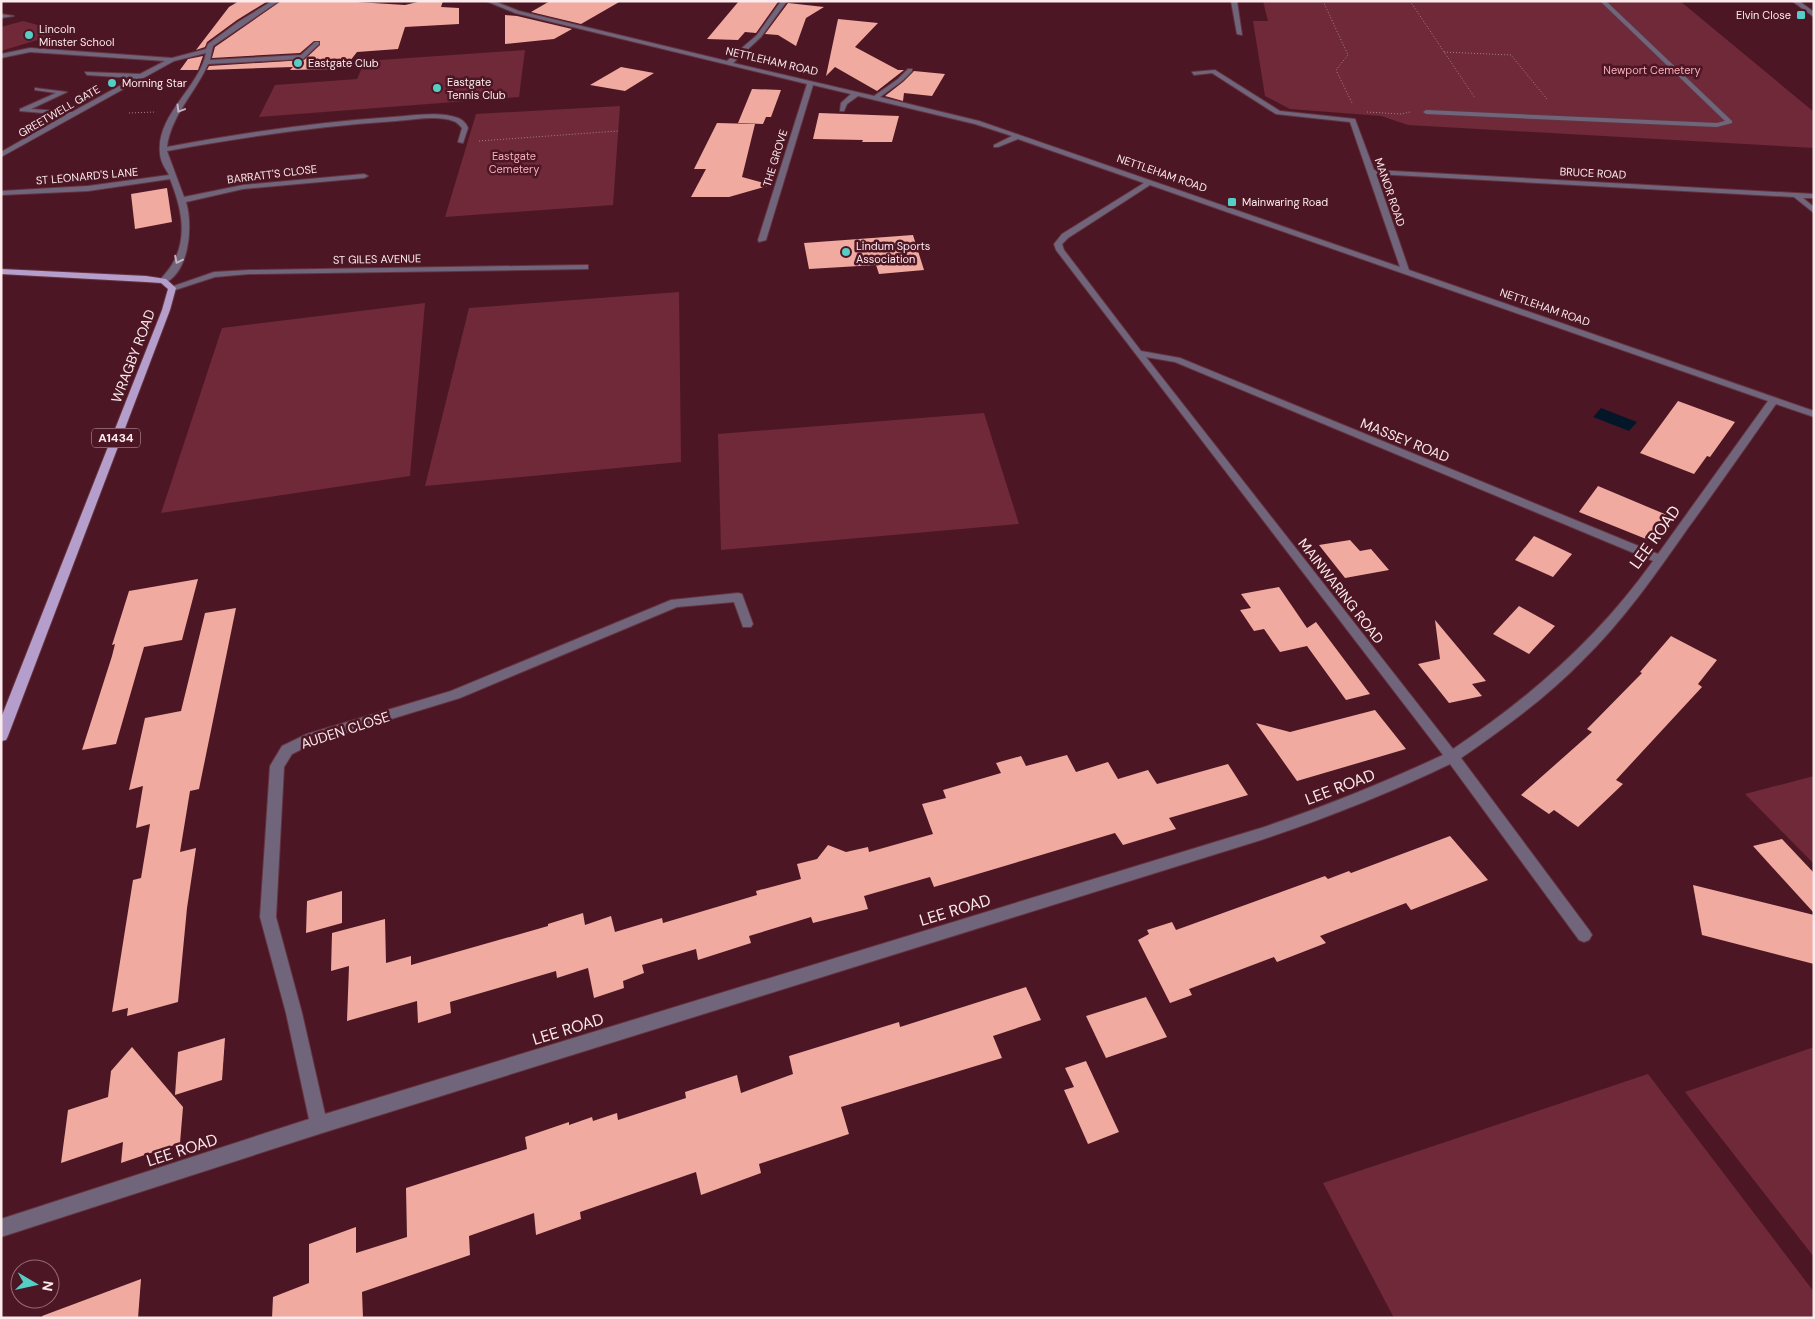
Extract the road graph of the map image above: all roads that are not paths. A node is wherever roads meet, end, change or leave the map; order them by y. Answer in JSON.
{"nodes":[{"id":1,"x":276,"y":1,"type":"edge"},
{"id":2,"x":489,"y":1,"type":"edge"},
{"id":3,"x":784,"y":1,"type":"edge"},
{"id":4,"x":1234,"y":1,"type":"edge"},
{"id":5,"x":1603,"y":1,"type":"edge"},
{"id":6,"x":1795,"y":1,"type":"edge"},
{"id":7,"x":1814,"y":15,"type":"edge"},
{"id":8,"x":1,"y":16,"type":"edge"},
{"id":9,"x":10,"y":16,"type":"dead end"},
{"id":10,"x":1240,"y":34,"type":"dead end"},
{"id":11,"x":317,"y":43,"type":"dead end"},
{"id":12,"x":209,"y":50,"type":"junction"},
{"id":13,"x":1,"y":56,"type":"edge"},
{"id":14,"x":172,"y":60,"type":"junction"},
{"id":15,"x":206,"y":62,"type":"junction"},
{"id":16,"x":727,"y":64,"type":"junction"},
{"id":17,"x":1206,"y":66,"type":"dead end"},
{"id":18,"x":910,"y":70,"type":"dead end"},
{"id":19,"x":1213,"y":71,"type":"junction"},
{"id":20,"x":87,"y":73,"type":"dead end"},
{"id":21,"x":1194,"y":74,"type":"dead end"},
{"id":22,"x":140,"y":76,"type":"junction"},
{"id":23,"x":810,"y":82,"type":"junction"},
{"id":24,"x":37,"y":89,"type":"dead end"},
{"id":25,"x":858,"y":93,"type":"junction"},
{"id":26,"x":876,"y":97,"type":"junction"},
{"id":27,"x":842,"y":110,"type":"dead end"},
{"id":28,"x":1426,"y":112,"type":"road end"},
{"id":29,"x":73,"y":114,"type":"junction"},
{"id":30,"x":257,"y":124,"type":"dead end"},
{"id":31,"x":252,"y":133,"type":"junction"},
{"id":32,"x":1018,"y":136,"type":"junction"},
{"id":33,"x":460,"y":142,"type":"road end"},
{"id":34,"x":996,"y":146,"type":"dead end"},
{"id":35,"x":163,"y":150,"type":"junction"},
{"id":36,"x":1,"y":155,"type":"edge"},
{"id":37,"x":1371,"y":172,"type":"junction"},
{"id":38,"x":173,"y":176,"type":"junction"},
{"id":39,"x":364,"y":176,"type":"dead end"},
{"id":40,"x":1150,"y":182,"type":"junction"},
{"id":41,"x":1,"y":193,"type":"edge"},
{"id":42,"x":1796,"y":195,"type":"junction"},
{"id":43,"x":1814,"y":196,"type":"edge"},
{"id":44,"x":183,"y":200,"type":"junction"},
{"id":45,"x":1814,"y":211,"type":"edge"},
{"id":46,"x":762,"y":240,"type":"dead end"},
{"id":47,"x":585,"y":267,"type":"dead end"},
{"id":48,"x":1,"y":271,"type":"edge"},
{"id":49,"x":1406,"y":272,"type":"junction"},
{"id":50,"x":168,"y":284,"type":"junction"},
{"id":51,"x":1138,"y":353,"type":"junction"},
{"id":52,"x":1774,"y":400,"type":"junction"},
{"id":53,"x":1814,"y":414,"type":"edge"},
{"id":54,"x":1660,"y":559,"type":"junction"},
{"id":55,"x":747,"y":624,"type":"dead end"},
{"id":56,"x":1,"y":736,"type":"edge"},
{"id":57,"x":1452,"y":757,"type":"junction"},
{"id":58,"x":1584,"y":935,"type":"dead end"},
{"id":59,"x":319,"y":1125,"type":"junction"},
{"id":60,"x":1,"y":1228,"type":"edge"}],
"edges":[{"from":1,"to":12,"type":"street"},
{"from":2,"to":16,"type":"street","name":"NETTLEHAM ROAD"},
{"from":3,"to":16,"type":"street"},
{"from":4,"to":10,"type":"street"},
{"from":5,"to":28,"type":"street"},
{"from":6,"to":7,"type":"street"},
{"from":8,"to":9,"type":"street"},
{"from":11,"to":15,"type":"street"},
{"from":12,"to":14,"type":"street","name":"GREETWELL GATE"},
{"from":12,"to":15,"type":"street"},
{"from":13,"to":14,"type":"street"},
{"from":14,"to":22,"type":"street","name":"GREETWELL GATE"},
{"from":15,"to":35,"type":"street","one_way":true},
{"from":16,"to":23,"type":"street","name":"NETTLEHAM ROAD"},
{"from":17,"to":19,"type":"street"},
{"from":18,"to":26,"type":"street"},
{"from":19,"to":21,"type":"street"},
{"from":19,"to":37,"type":"street","name":"MANOR ROAD"},
{"from":20,"to":22,"type":"street"},
{"from":22,"to":29,"type":"street","name":"GREETWELL GATE"},
{"from":23,"to":25,"type":"street","name":"NETTLEHAM ROAD"},
{"from":23,"to":46,"type":"street","name":"THE GROVE"},
{"from":24,"to":29,"type":"street"},
{"from":25,"to":26,"type":"street","name":"NETTLEHAM ROAD"},
{"from":25,"to":27,"type":"street"},
{"from":26,"to":32,"type":"street","name":"NETTLEHAM ROAD"},
{"from":29,"to":36,"type":"street","name":"GREETWELL GATE"},
{"from":30,"to":31,"type":"street"},
{"from":31,"to":33,"type":"street"},
{"from":31,"to":35,"type":"street"},
{"from":32,"to":34,"type":"street"},
{"from":32,"to":40,"type":"street","name":"NETTLEHAM ROAD"},
{"from":35,"to":38,"type":"street"},
{"from":37,"to":42,"type":"street","name":"BRUCE ROAD"},
{"from":37,"to":49,"type":"street","name":"MANOR ROAD"},
{"from":38,"to":41,"type":"street","name":"ST LEONARD'S LANE"},
{"from":38,"to":44,"type":"street"},
{"from":39,"to":44,"type":"street","name":"BARRATT'S CLOSE"},
{"from":40,"to":49,"type":"street","name":"NETTLEHAM ROAD"},
{"from":40,"to":51,"type":"street","name":"MAINWARING ROAD"},
{"from":42,"to":43,"type":"street","name":"BRUCE ROAD"},
{"from":42,"to":45,"type":"street"},
{"from":44,"to":50,"type":"street","one_way":true},
{"from":47,"to":50,"type":"street","name":"ST GILES AVENUE"},
{"from":48,"to":50,"type":"main road"},
{"from":49,"to":52,"type":"street","name":"NETTLEHAM ROAD"},
{"from":50,"to":56,"type":"main road","name":"WRAGBY ROAD","number":"A1434"},
{"from":51,"to":54,"type":"street","name":"MASSEY ROAD"},
{"from":51,"to":57,"type":"street","name":"MAINWARING ROAD"},
{"from":52,"to":53,"type":"street","name":"NETTLEHAM ROAD"},
{"from":52,"to":54,"type":"street","name":"LEE ROAD"},
{"from":54,"to":57,"type":"street","name":"LEE ROAD"},
{"from":55,"to":59,"type":"street","name":"AUDEN CLOSE"},
{"from":57,"to":58,"type":"street","name":"MAINWARING ROAD"},
{"from":57,"to":59,"type":"street","name":"LEE ROAD"},
{"from":59,"to":60,"type":"street","name":"LEE ROAD"}]}
